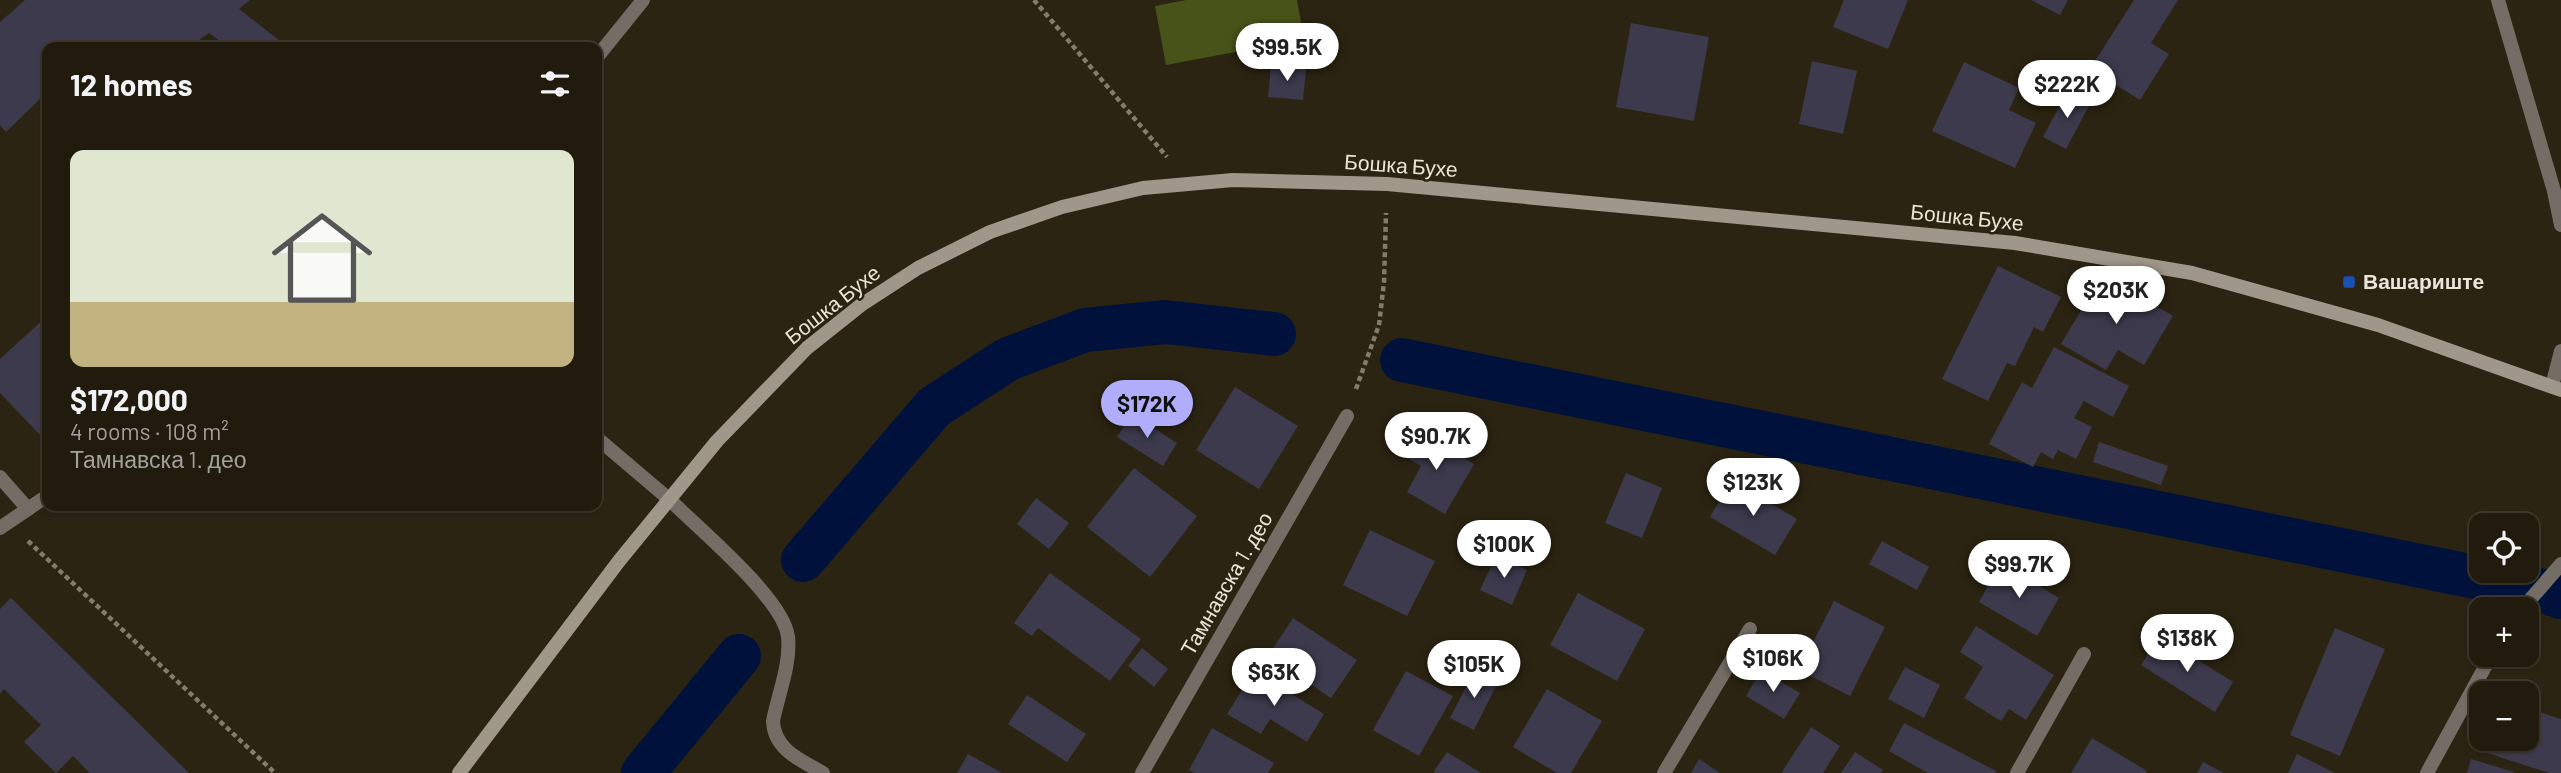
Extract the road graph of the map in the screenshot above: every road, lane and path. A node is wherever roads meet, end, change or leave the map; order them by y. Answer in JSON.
{"nodes":[{"id":1,"x":643,"y":0,"type":"edge"},
{"id":2,"x":1034,"y":0,"type":"edge"},
{"id":3,"x":2498,"y":0,"type":"edge"},
{"id":4,"x":602,"y":51,"type":"edge"},
{"id":5,"x":1190,"y":182,"type":"junction"},
{"id":6,"x":1387,"y":184,"type":"junction"},
{"id":7,"x":2557,"y":191,"type":"edge"},
{"id":8,"x":2561,"y":225,"type":"edge"},
{"id":9,"x":2561,"y":351,"type":"edge"},
{"id":10,"x":2556,"y":388,"type":"edge"},
{"id":11,"x":1348,"y":416,"type":"joint"},
{"id":12,"x":602,"y":442,"type":"edge"},
{"id":13,"x":0,"y":477,"type":"edge"},
{"id":14,"x":42,"y":499,"type":"edge"},
{"id":15,"x":670,"y":500,"type":"junction"},
{"id":16,"x":28,"y":509,"type":"junction"},
{"id":17,"x":4,"y":525,"type":"edge"},
{"id":18,"x":2558,"y":567,"type":"edge"},
{"id":19,"x":2532,"y":597,"type":"edge"},
{"id":20,"x":1749,"y":629,"type":"dead end"},
{"id":21,"x":2084,"y":654,"type":"dead end"},
{"id":22,"x":2485,"y":667,"type":"edge"},
{"id":23,"x":275,"y":773,"type":"edge"},
{"id":24,"x":459,"y":773,"type":"edge"},
{"id":25,"x":824,"y":773,"type":"edge"},
{"id":26,"x":1143,"y":773,"type":"edge"},
{"id":27,"x":1664,"y":773,"type":"edge"},
{"id":28,"x":2017,"y":773,"type":"edge"},
{"id":29,"x":2427,"y":773,"type":"edge"}],
"edges":[{"from":1,"to":4,"type":"street"},
{"from":2,"to":5,"type":"path"},
{"from":3,"to":7,"type":"street"},
{"from":5,"to":6,"type":"main road","name":"Бошка Бухе"},
{"from":5,"to":15,"type":"main road","name":"Бошка Бухе"},
{"from":6,"to":10,"type":"main road","name":"Бошка Бухе"},
{"from":6,"to":11,"type":"path"},
{"from":7,"to":8,"type":"street"},
{"from":9,"to":10,"type":"street"},
{"from":11,"to":26,"type":"street","name":"Тамнавска 1. део"},
{"from":12,"to":15,"type":"street"},
{"from":13,"to":16,"type":"street"},
{"from":14,"to":16,"type":"street"},
{"from":15,"to":24,"type":"main road","name":"Бошка Бухе"},
{"from":15,"to":25,"type":"street"},
{"from":16,"to":17,"type":"street"},
{"from":17,"to":23,"type":"path"},
{"from":18,"to":19,"type":"street"},
{"from":20,"to":27,"type":"street"},
{"from":21,"to":28,"type":"street"},
{"from":22,"to":29,"type":"street"}]}
